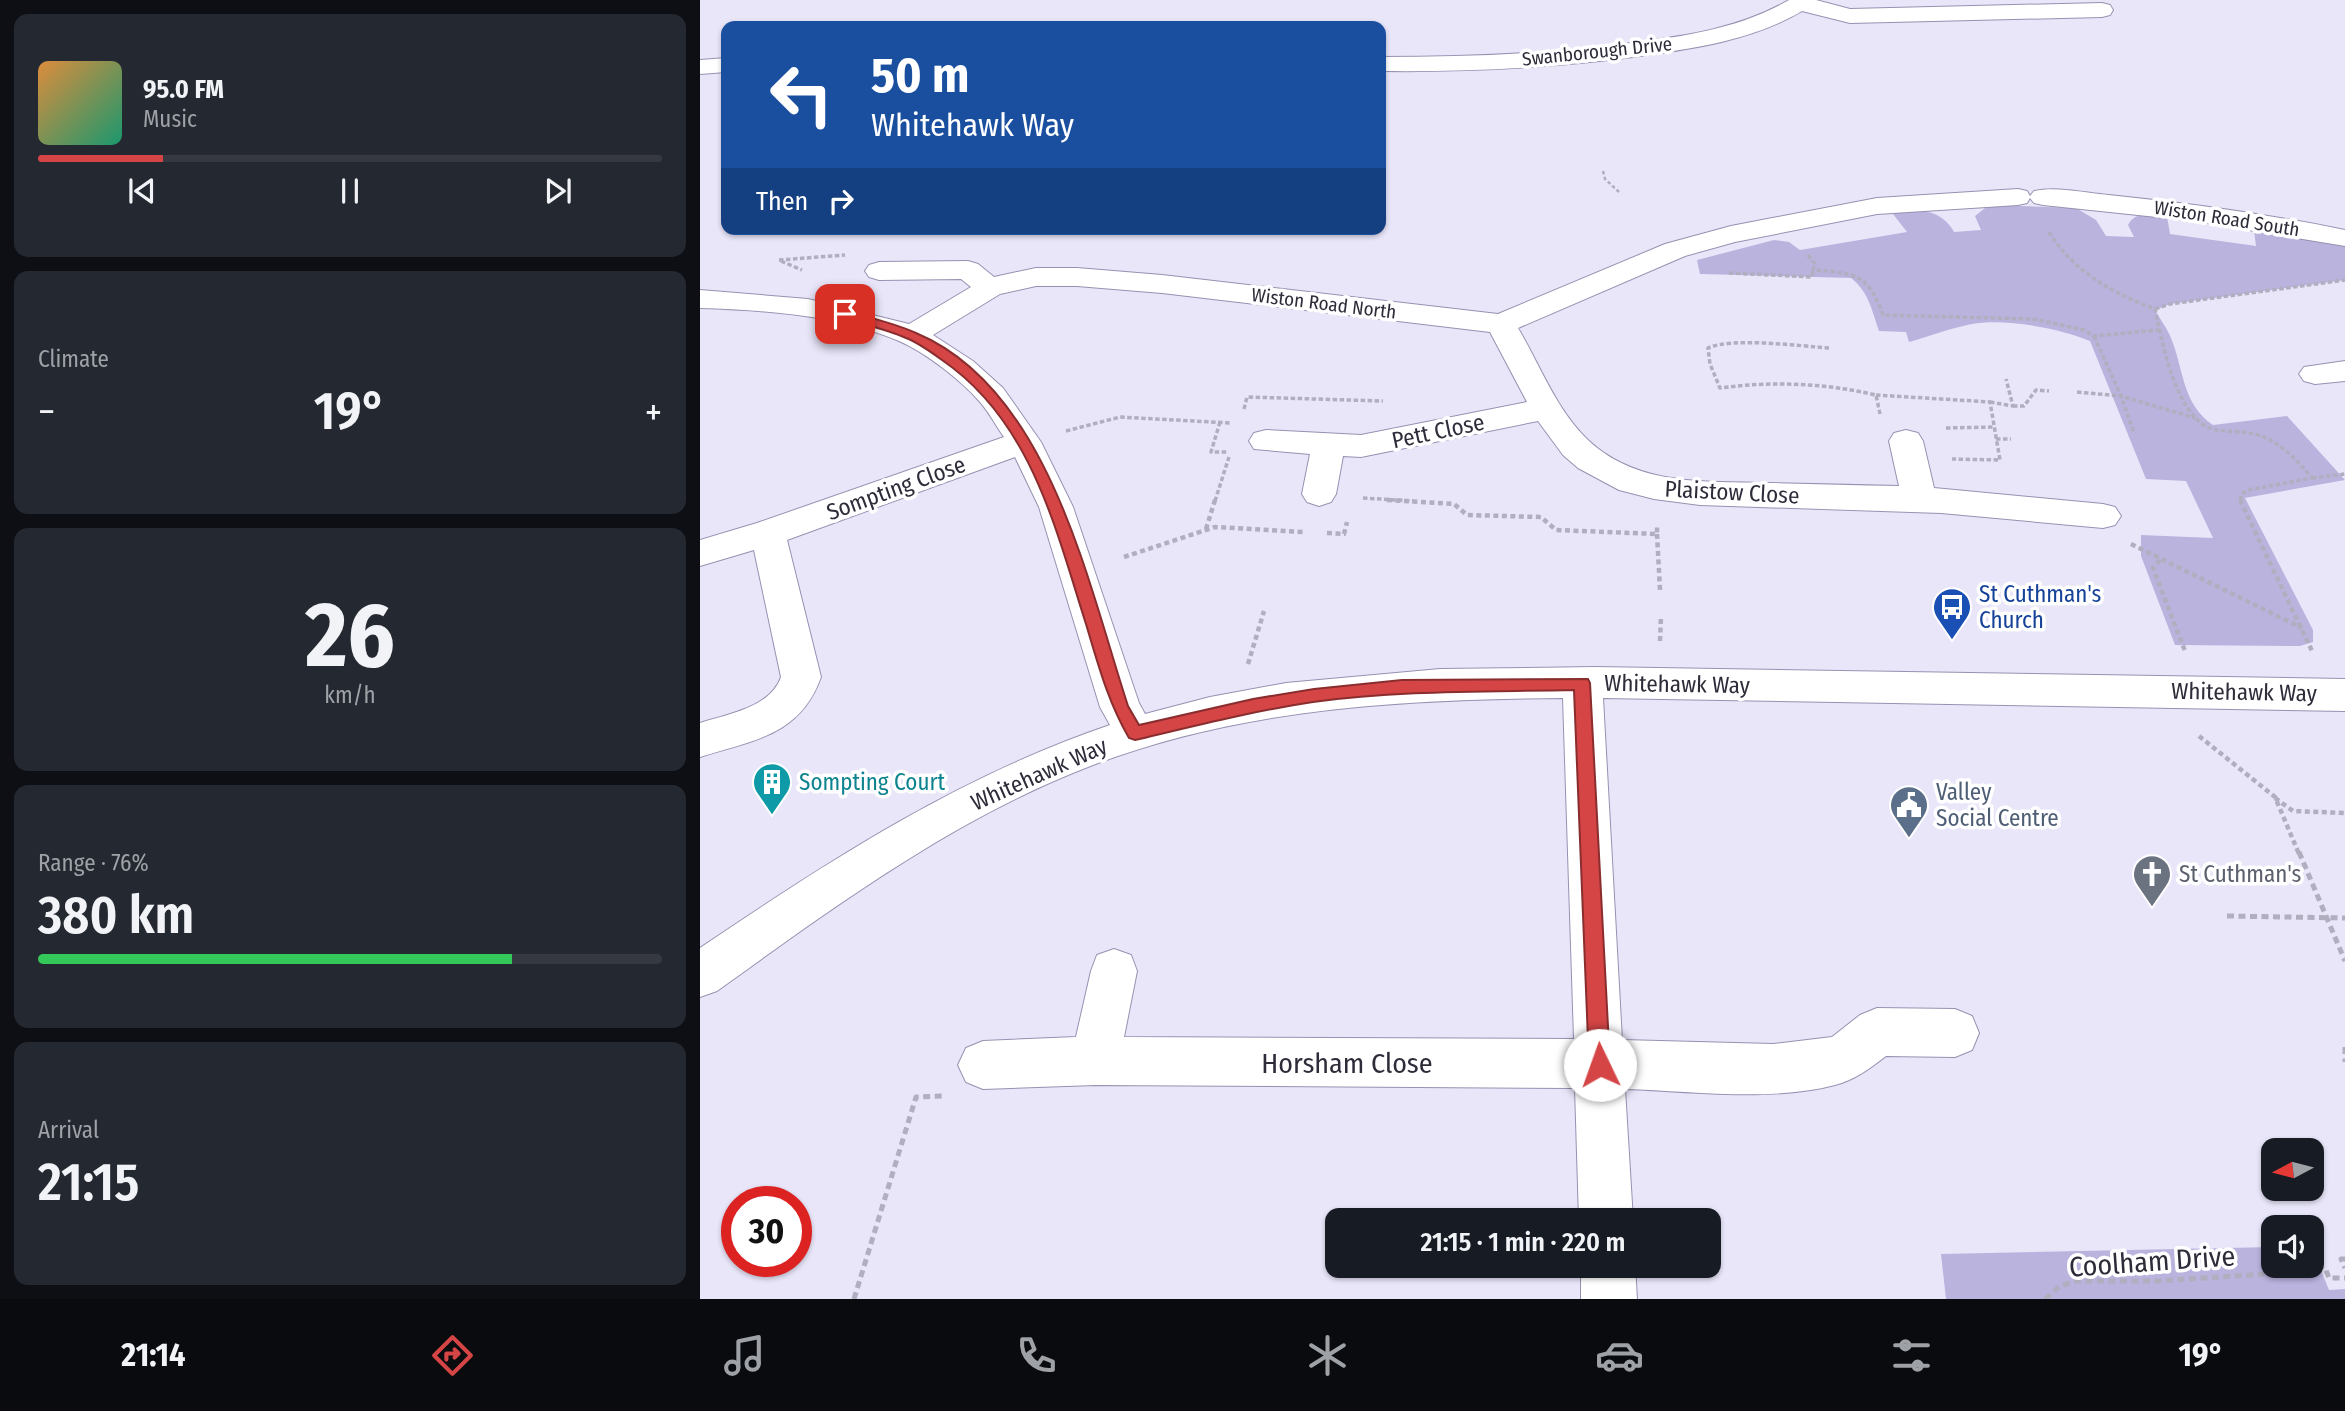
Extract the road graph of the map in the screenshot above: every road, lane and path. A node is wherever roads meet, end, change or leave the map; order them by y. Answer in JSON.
{"nodes":[{"id":1,"x":1803,"y":2,"type":"edge"},
{"id":2,"x":2102,"y":10,"type":"dead end"},
{"id":3,"x":1386,"y":64,"type":"edge"},
{"id":4,"x":721,"y":65,"type":"edge"},
{"id":5,"x":700,"y":67,"type":"edge"},
{"id":6,"x":1603,"y":171,"type":"dead end"},
{"id":7,"x":1619,"y":192,"type":"dead end"},
{"id":8,"x":2030,"y":197,"type":"joint"},
{"id":9,"x":1947,"y":200,"type":"junction"},
{"id":10,"x":2109,"y":203,"type":"junction"},
{"id":11,"x":2046,"y":228,"type":"dead end"},
{"id":12,"x":1967,"y":230,"type":"dead end"},
{"id":13,"x":2121,"y":233,"type":"dead end"},
{"id":14,"x":2345,"y":238,"type":"edge"},
{"id":15,"x":1675,"y":250,"type":"junction"},
{"id":16,"x":1809,"y":257,"type":"dead end"},
{"id":17,"x":1813,"y":270,"type":"junction"},
{"id":18,"x":879,"y":271,"type":"dead end"},
{"id":19,"x":2345,"y":280,"type":"edge"},
{"id":20,"x":990,"y":288,"type":"junction"},
{"id":21,"x":700,"y":299,"type":"edge"},
{"id":22,"x":2155,"y":309,"type":"junction"},
{"id":23,"x":1501,"y":324,"type":"junction"},
{"id":24,"x":2159,"y":330,"type":"junction"},
{"id":25,"x":912,"y":335,"type":"junction"},
{"id":26,"x":2094,"y":336,"type":"junction"},
{"id":27,"x":1829,"y":348,"type":"dead end"},
{"id":28,"x":2006,"y":379,"type":"dead end"},
{"id":29,"x":2049,"y":391,"type":"dead end"},
{"id":30,"x":2077,"y":392,"type":"dead end"},
{"id":31,"x":1877,"y":395,"type":"junction"},
{"id":32,"x":2121,"y":396,"type":"junction"},
{"id":33,"x":1990,"y":402,"type":"junction"},
{"id":34,"x":2013,"y":406,"type":"junction"},
{"id":35,"x":1546,"y":409,"type":"junction"},
{"id":36,"x":2197,"y":419,"type":"junction"},
{"id":37,"x":1220,"y":422,"type":"junction"},
{"id":38,"x":1994,"y":427,"type":"junction"},
{"id":39,"x":2134,"y":433,"type":"dead end"},
{"id":40,"x":1946,"y":434,"type":"junction"},
{"id":41,"x":1907,"y":437,"type":"junction"},
{"id":42,"x":1996,"y":439,"type":"junction"},
{"id":43,"x":2011,"y":439,"type":"dead end"},
{"id":44,"x":1266,"y":441,"type":"joint"},
{"id":45,"x":1024,"y":442,"type":"junction"},
{"id":46,"x":1329,"y":444,"type":"junction"},
{"id":47,"x":2345,"y":474,"type":"edge"},
{"id":48,"x":2312,"y":478,"type":"junction"},
{"id":49,"x":1655,"y":488,"type":"junction"},
{"id":50,"x":1319,"y":494,"type":"joint"},
{"id":51,"x":1352,"y":498,"type":"junction"},
{"id":52,"x":1919,"y":499,"type":"junction"},
{"id":53,"x":2103,"y":516,"type":"joint"},
{"id":54,"x":1206,"y":530,"type":"junction"},
{"id":55,"x":1305,"y":532,"type":"dead end"},
{"id":56,"x":768,"y":533,"type":"junction"},
{"id":57,"x":1318,"y":533,"type":"dead end"},
{"id":58,"x":1657,"y":534,"type":"junction"},
{"id":59,"x":700,"y":553,"type":"edge"},
{"id":60,"x":1124,"y":557,"type":"dead end"},
{"id":61,"x":2160,"y":560,"type":"junction"},
{"id":62,"x":1660,"y":590,"type":"dead end"},
{"id":63,"x":1264,"y":611,"type":"dead end"},
{"id":64,"x":1661,"y":616,"type":"dead end"},
{"id":65,"x":2303,"y":628,"type":"junction"},
{"id":66,"x":1660,"y":649,"type":"dead end"},
{"id":67,"x":1248,"y":663,"type":"dead end"},
{"id":68,"x":2180,"y":672,"type":"junction"},
{"id":69,"x":1582,"y":683,"type":"junction"},
{"id":70,"x":2340,"y":695,"type":"edge"},
{"id":71,"x":1135,"y":733,"type":"junction"},
{"id":72,"x":700,"y":740,"type":"edge"},
{"id":73,"x":2275,"y":797,"type":"junction"},
{"id":74,"x":2345,"y":813,"type":"edge"},
{"id":75,"x":2227,"y":916,"type":"dead end"},
{"id":76,"x":2345,"y":918,"type":"edge"},
{"id":77,"x":2326,"y":919,"type":"junction"},
{"id":78,"x":2345,"y":961,"type":"edge"},
{"id":79,"x":1114,"y":971,"type":"dead end"},
{"id":80,"x":700,"y":975,"type":"edge"},
{"id":81,"x":1955,"y":1033,"type":"dead end"},
{"id":82,"x":2345,"y":1047,"type":"edge"},
{"id":83,"x":1095,"y":1061,"type":"junction"},
{"id":84,"x":2345,"y":1062,"type":"edge"},
{"id":85,"x":983,"y":1065,"type":"joint"},
{"id":86,"x":1600,"y":1065,"type":"junction"},
{"id":87,"x":1606,"y":1208,"type":"edge"},
{"id":88,"x":2345,"y":1259,"type":"edge"},
{"id":89,"x":2345,"y":1268,"type":"edge"},
{"id":90,"x":1608,"y":1278,"type":"edge"},
{"id":91,"x":2345,"y":1278,"type":"edge"},
{"id":92,"x":854,"y":1299,"type":"edge"},
{"id":93,"x":1609,"y":1299,"type":"edge"},
{"id":94,"x":2045,"y":1299,"type":"edge"}],
"edges":[{"from":1,"to":2,"type":"street"},
{"from":1,"to":3,"type":"street","name":"Swanborough Drive"},
{"from":4,"to":5,"type":"street"},
{"from":6,"to":7,"type":"path"},
{"from":8,"to":9,"type":"street","name":"Wiston Road North"},
{"from":8,"to":10,"type":"street","name":"Wiston Road South"},
{"from":9,"to":12,"type":"street"},
{"from":9,"to":15,"type":"street","name":"Wiston Road North"},
{"from":10,"to":13,"type":"street"},
{"from":10,"to":14,"type":"street","name":"Wiston Road South"},
{"from":11,"to":22,"type":"path"},
{"from":15,"to":17,"type":"path"},
{"from":15,"to":23,"type":"street","name":"Wiston Road North"},
{"from":16,"to":17,"type":"path"},
{"from":17,"to":26,"type":"path"},
{"from":18,"to":20,"type":"street"},
{"from":19,"to":22,"type":"path"},
{"from":20,"to":23,"type":"street","name":"Wiston Road North"},
{"from":20,"to":25,"type":"street","name":"Wiston Road North"},
{"from":21,"to":25,"type":"street"},
{"from":22,"to":24,"type":"path"},
{"from":23,"to":35,"type":"street","name":"Plaistow Close"},
{"from":24,"to":26,"type":"path"},
{"from":24,"to":36,"type":"path"},
{"from":25,"to":45,"type":"street"},
{"from":26,"to":32,"type":"path"},
{"from":27,"to":31,"type":"path"},
{"from":28,"to":34,"type":"path"},
{"from":29,"to":34,"type":"path"},
{"from":30,"to":32,"type":"path"},
{"from":31,"to":33,"type":"path"},
{"from":31,"to":41,"type":"path"},
{"from":32,"to":36,"type":"path"},
{"from":32,"to":39,"type":"path"},
{"from":33,"to":34,"type":"path"},
{"from":33,"to":38,"type":"path"},
{"from":35,"to":46,"type":"street","name":"Pett Close"},
{"from":35,"to":49,"type":"street","name":"Plaistow Close"},
{"from":36,"to":48,"type":"path"},
{"from":37,"to":44,"type":"path"},
{"from":37,"to":45,"type":"path"},
{"from":37,"to":54,"type":"path"},
{"from":38,"to":40,"type":"path"},
{"from":38,"to":42,"type":"path"},
{"from":40,"to":41,"type":"path"},
{"from":40,"to":42,"type":"path"},
{"from":41,"to":52,"type":"street"},
{"from":42,"to":43,"type":"path"},
{"from":44,"to":46,"type":"street","name":"Pett Close"},
{"from":45,"to":56,"type":"street","name":"Sompting Close"},
{"from":45,"to":71,"type":"street"},
{"from":46,"to":50,"type":"street"},
{"from":47,"to":48,"type":"path"},
{"from":48,"to":65,"type":"path"},
{"from":49,"to":52,"type":"street","name":"Plaistow Close"},
{"from":49,"to":58,"type":"path"},
{"from":50,"to":51,"type":"path"},
{"from":51,"to":57,"type":"path"},
{"from":51,"to":58,"type":"path"},
{"from":52,"to":53,"type":"street","name":"Plaistow Close"},
{"from":53,"to":61,"type":"path"},
{"from":54,"to":55,"type":"path"},
{"from":54,"to":60,"type":"path"},
{"from":56,"to":59,"type":"street","name":"Sompting Close"},
{"from":56,"to":72,"type":"street"},
{"from":58,"to":62,"type":"path"},
{"from":61,"to":65,"type":"path"},
{"from":61,"to":68,"type":"path"},
{"from":63,"to":67,"type":"path"},
{"from":64,"to":66,"type":"path"},
{"from":65,"to":70,"type":"path"},
{"from":68,"to":69,"type":"street","name":"Whitehawk Way"},
{"from":68,"to":70,"type":"street","name":"Whitehawk Way"},
{"from":68,"to":73,"type":"path"},
{"from":69,"to":71,"type":"street","name":"Whitehawk Way"},
{"from":69,"to":86,"type":"street"},
{"from":71,"to":80,"type":"street","name":"Whitehawk Way"},
{"from":73,"to":74,"type":"path"},
{"from":73,"to":77,"type":"path"},
{"from":75,"to":77,"type":"path"},
{"from":76,"to":77,"type":"path"},
{"from":77,"to":78,"type":"path"},
{"from":79,"to":83,"type":"street"},
{"from":81,"to":86,"type":"street","name":"Horsham Close"},
{"from":82,"to":84,"type":"path"},
{"from":83,"to":85,"type":"street","name":"Horsham Close"},
{"from":83,"to":86,"type":"street","name":"Horsham Close"},
{"from":85,"to":92,"type":"path"},
{"from":86,"to":87,"type":"street"},
{"from":88,"to":89,"type":"path"},
{"from":90,"to":93,"type":"street"},
{"from":91,"to":94,"type":"path","name":"Coolham Drive"}]}
